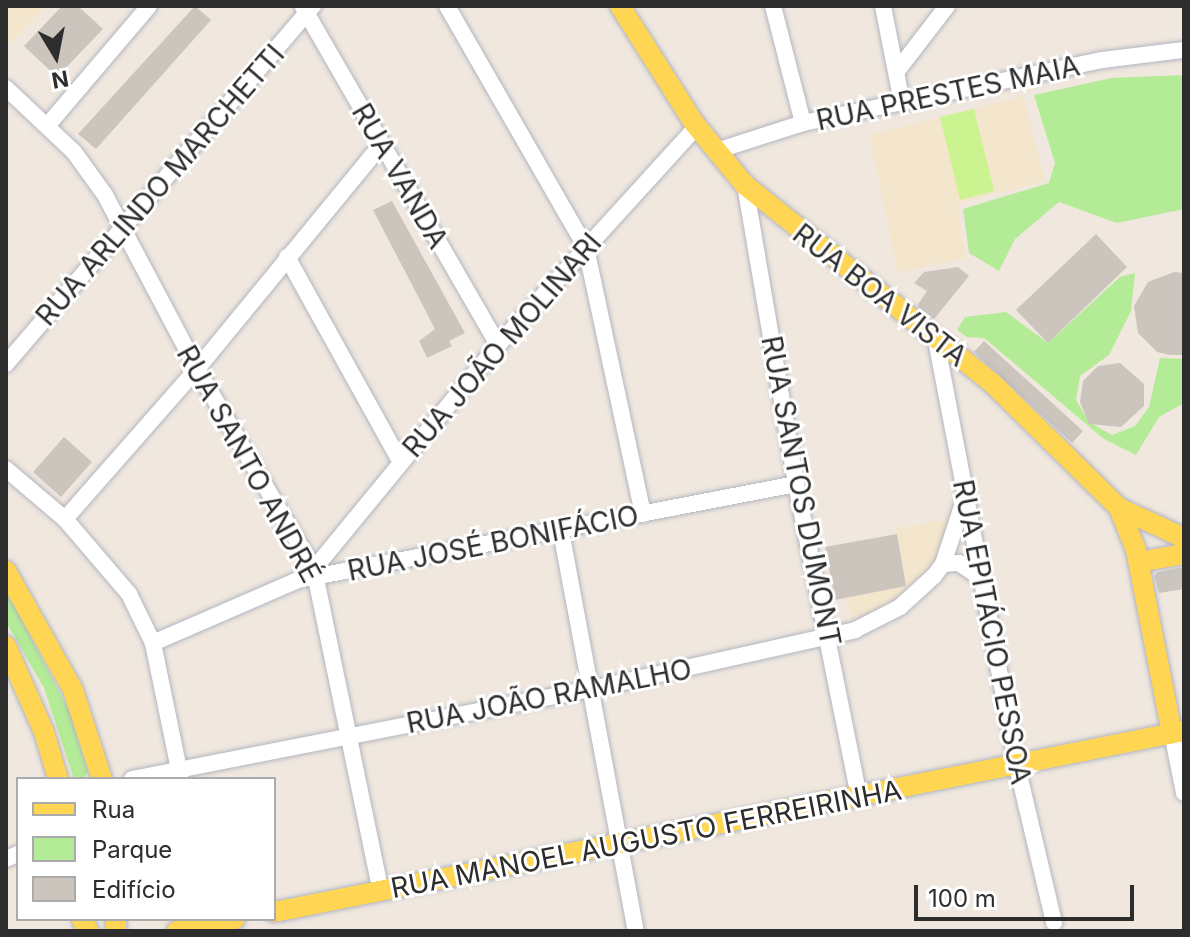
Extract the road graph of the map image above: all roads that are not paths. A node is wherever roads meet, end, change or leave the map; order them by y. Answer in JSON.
{"nodes":[{"id":1,"x":149,"y":6,"type":"edge"},
{"id":2,"x":447,"y":6,"type":"edge"},
{"id":3,"x":620,"y":6,"type":"edge"},
{"id":4,"x":773,"y":6,"type":"edge"},
{"id":5,"x":883,"y":6,"type":"edge"},
{"id":6,"x":947,"y":6,"type":"edge"},
{"id":7,"x":308,"y":8,"type":"edge"},
{"id":8,"x":1184,"y":50,"type":"edge"},
{"id":9,"x":897,"y":71,"type":"junction"},
{"id":10,"x":6,"y":88,"type":"edge"},
{"id":11,"x":902,"y":103,"type":"junction"},
{"id":12,"x":803,"y":123,"type":"junction"},
{"id":13,"x":47,"y":126,"type":"junction"},
{"id":14,"x":697,"y":126,"type":"junction"},
{"id":15,"x":382,"y":144,"type":"junction"},
{"id":16,"x":716,"y":151,"type":"junction"},
{"id":17,"x":745,"y":185,"type":"junction"},
{"id":18,"x":121,"y":233,"type":"junction"},
{"id":19,"x":586,"y":248,"type":"junction"},
{"id":20,"x":287,"y":257,"type":"junction"},
{"id":21,"x":936,"y":340,"type":"junction"},
{"id":22,"x":498,"y":345,"type":"junction"},
{"id":23,"x":6,"y":364,"type":"edge"},
{"id":24,"x":197,"y":369,"type":"junction"},
{"id":25,"x":400,"y":461,"type":"junction"},
{"id":26,"x":6,"y":469,"type":"edge"},
{"id":27,"x":796,"y":484,"type":"junction"},
{"id":28,"x":965,"y":497,"type":"junction"},
{"id":29,"x":1119,"y":508,"type":"junction"},
{"id":30,"x":643,"y":514,"type":"junction"},
{"id":31,"x":65,"y":519,"type":"junction"},
{"id":32,"x":560,"y":526,"type":"junction"},
{"id":33,"x":1184,"y":538,"type":"edge"},
{"id":34,"x":1184,"y":554,"type":"edge"},
{"id":35,"x":1139,"y":562,"type":"junction"},
{"id":36,"x":943,"y":564,"type":"junction"},
{"id":37,"x":6,"y":571,"type":"edge"},
{"id":38,"x":315,"y":573,"type":"junction"},
{"id":39,"x":981,"y":578,"type":"junction"},
{"id":40,"x":830,"y":638,"type":"junction"},
{"id":41,"x":153,"y":643,"type":"junction"},
{"id":42,"x":6,"y":646,"type":"edge"},
{"id":43,"x":592,"y":689,"type":"junction"},
{"id":44,"x":1178,"y":732,"type":"edge"},
{"id":45,"x":352,"y":735,"type":"junction"},
{"id":46,"x":1017,"y":766,"type":"junction"},
{"id":47,"x":180,"y":773,"type":"edge"},
{"id":48,"x":57,"y":777,"type":"edge"},
{"id":49,"x":101,"y":777,"type":"edge"},
{"id":50,"x":148,"y":777,"type":"edge"},
{"id":51,"x":1184,"y":793,"type":"edge"},
{"id":52,"x":859,"y":797,"type":"junction"},
{"id":53,"x":621,"y":846,"type":"junction"},
{"id":54,"x":381,"y":892,"type":"junction"},
{"id":55,"x":276,"y":912,"type":"edge"},
{"id":56,"x":1054,"y":923,"type":"dead end"},
{"id":57,"x":209,"y":925,"type":"edge"},
{"id":58,"x":177,"y":931,"type":"edge"},
{"id":59,"x":636,"y":931,"type":"edge"}],
"edges":[{"from":1,"to":13,"type":"street"},
{"from":2,"to":19,"type":"street"},
{"from":3,"to":14,"type":"main road","name":"RUA BOA VISTA"},
{"from":4,"to":12,"type":"street"},
{"from":5,"to":9,"type":"street"},
{"from":6,"to":9,"type":"street"},
{"from":7,"to":15,"type":"street","name":"RUA VANDA"},
{"from":7,"to":18,"type":"street","name":"RUA ARLINDO MARCHETTI"},
{"from":8,"to":11,"type":"street","name":"RUA PRESTES MAIA"},
{"from":9,"to":11,"type":"street"},
{"from":10,"to":13,"type":"street","name":"RUA SANTO ANDRÉ"},
{"from":11,"to":12,"type":"street","name":"RUA PRESTES MAIA"},
{"from":12,"to":16,"type":"street","name":"RUA PRESTES MAIA"},
{"from":13,"to":18,"type":"street","name":"RUA SANTO ANDRÉ"},
{"from":14,"to":16,"type":"main road","name":"RUA BOA VISTA"},
{"from":14,"to":19,"type":"street","name":"RUA JOÃO MOLINARI"},
{"from":15,"to":20,"type":"street"},
{"from":15,"to":22,"type":"street","name":"RUA VANDA"},
{"from":16,"to":17,"type":"main road","name":"RUA BOA VISTA"},
{"from":17,"to":21,"type":"main road","name":"RUA BOA VISTA"},
{"from":17,"to":27,"type":"street","name":"RUA SANTOS DUMONT"},
{"from":18,"to":23,"type":"street","name":"RUA ARLINDO MARCHETTI"},
{"from":18,"to":24,"type":"street","name":"RUA SANTO ANDRÉ"},
{"from":19,"to":22,"type":"street","name":"RUA JOÃO MOLINARI"},
{"from":19,"to":30,"type":"street"},
{"from":20,"to":24,"type":"street"},
{"from":20,"to":25,"type":"street"},
{"from":21,"to":28,"type":"street","name":"RUA EPITÁCIO PESSOA"},
{"from":21,"to":29,"type":"main road","name":"RUA BOA VISTA"},
{"from":22,"to":25,"type":"street","name":"RUA JOÃO MOLINARI"},
{"from":24,"to":31,"type":"street"},
{"from":24,"to":38,"type":"street","name":"RUA SANTO ANDRÉ"},
{"from":25,"to":38,"type":"street","name":"RUA JOÃO MOLINARI"},
{"from":26,"to":31,"type":"street"},
{"from":27,"to":30,"type":"street","name":"RUA JOSÉ BONIFÁCIO"},
{"from":27,"to":40,"type":"street","name":"RUA SANTOS DUMONT"},
{"from":28,"to":36,"type":"street","name":"RUA JOÃO RAMALHO"},
{"from":28,"to":39,"type":"street","name":"RUA EPITÁCIO PESSOA"},
{"from":29,"to":33,"type":"main road","name":"RUA BOA VISTA"},
{"from":29,"to":35,"type":"main road"},
{"from":30,"to":32,"type":"street","name":"RUA JOSÉ BONIFÁCIO"},
{"from":31,"to":41,"type":"street"},
{"from":32,"to":38,"type":"street","name":"RUA JOSÉ BONIFÁCIO"},
{"from":32,"to":43,"type":"street"},
{"from":34,"to":35,"type":"main road"},
{"from":35,"to":44,"type":"main road"},
{"from":36,"to":39,"type":"street"},
{"from":36,"to":40,"type":"street","name":"RUA JOÃO RAMALHO"},
{"from":37,"to":49,"type":"main road"},
{"from":38,"to":41,"type":"street","name":"RUA JOSÉ BONIFÁCIO"},
{"from":38,"to":45,"type":"street","name":"RUA SANTO ANDRÉ"},
{"from":39,"to":46,"type":"street","name":"RUA EPITÁCIO PESSOA"},
{"from":40,"to":43,"type":"street","name":"RUA JOÃO RAMALHO"},
{"from":40,"to":52,"type":"street","name":"RUA SANTOS DUMONT"},
{"from":41,"to":47,"type":"street"},
{"from":42,"to":48,"type":"main road"},
{"from":43,"to":45,"type":"street","name":"RUA JOÃO RAMALHO"},
{"from":43,"to":53,"type":"street"},
{"from":44,"to":46,"type":"main road","name":"RUA MANOEL AUGUSTO FERREIRINHA"},
{"from":44,"to":51,"type":"street"},
{"from":45,"to":47,"type":"street","name":"RUA JOÃO RAMALHO"},
{"from":45,"to":54,"type":"street","name":"RUA SANTO ANDRÉ"},
{"from":46,"to":52,"type":"main road","name":"RUA MANOEL AUGUSTO FERREIRINHA"},
{"from":46,"to":56,"type":"street","name":"RUA EPITÁCIO PESSOA"},
{"from":47,"to":50,"type":"street","name":"RUA JOÃO RAMALHO"},
{"from":52,"to":53,"type":"main road","name":"RUA MANOEL AUGUSTO FERREIRINHA"},
{"from":53,"to":54,"type":"main road","name":"RUA MANOEL AUGUSTO FERREIRINHA"},
{"from":53,"to":59,"type":"street"},
{"from":54,"to":55,"type":"main road","name":"RUA MANOEL AUGUSTO FERREIRINHA"},
{"from":57,"to":58,"type":"main road"}]}
